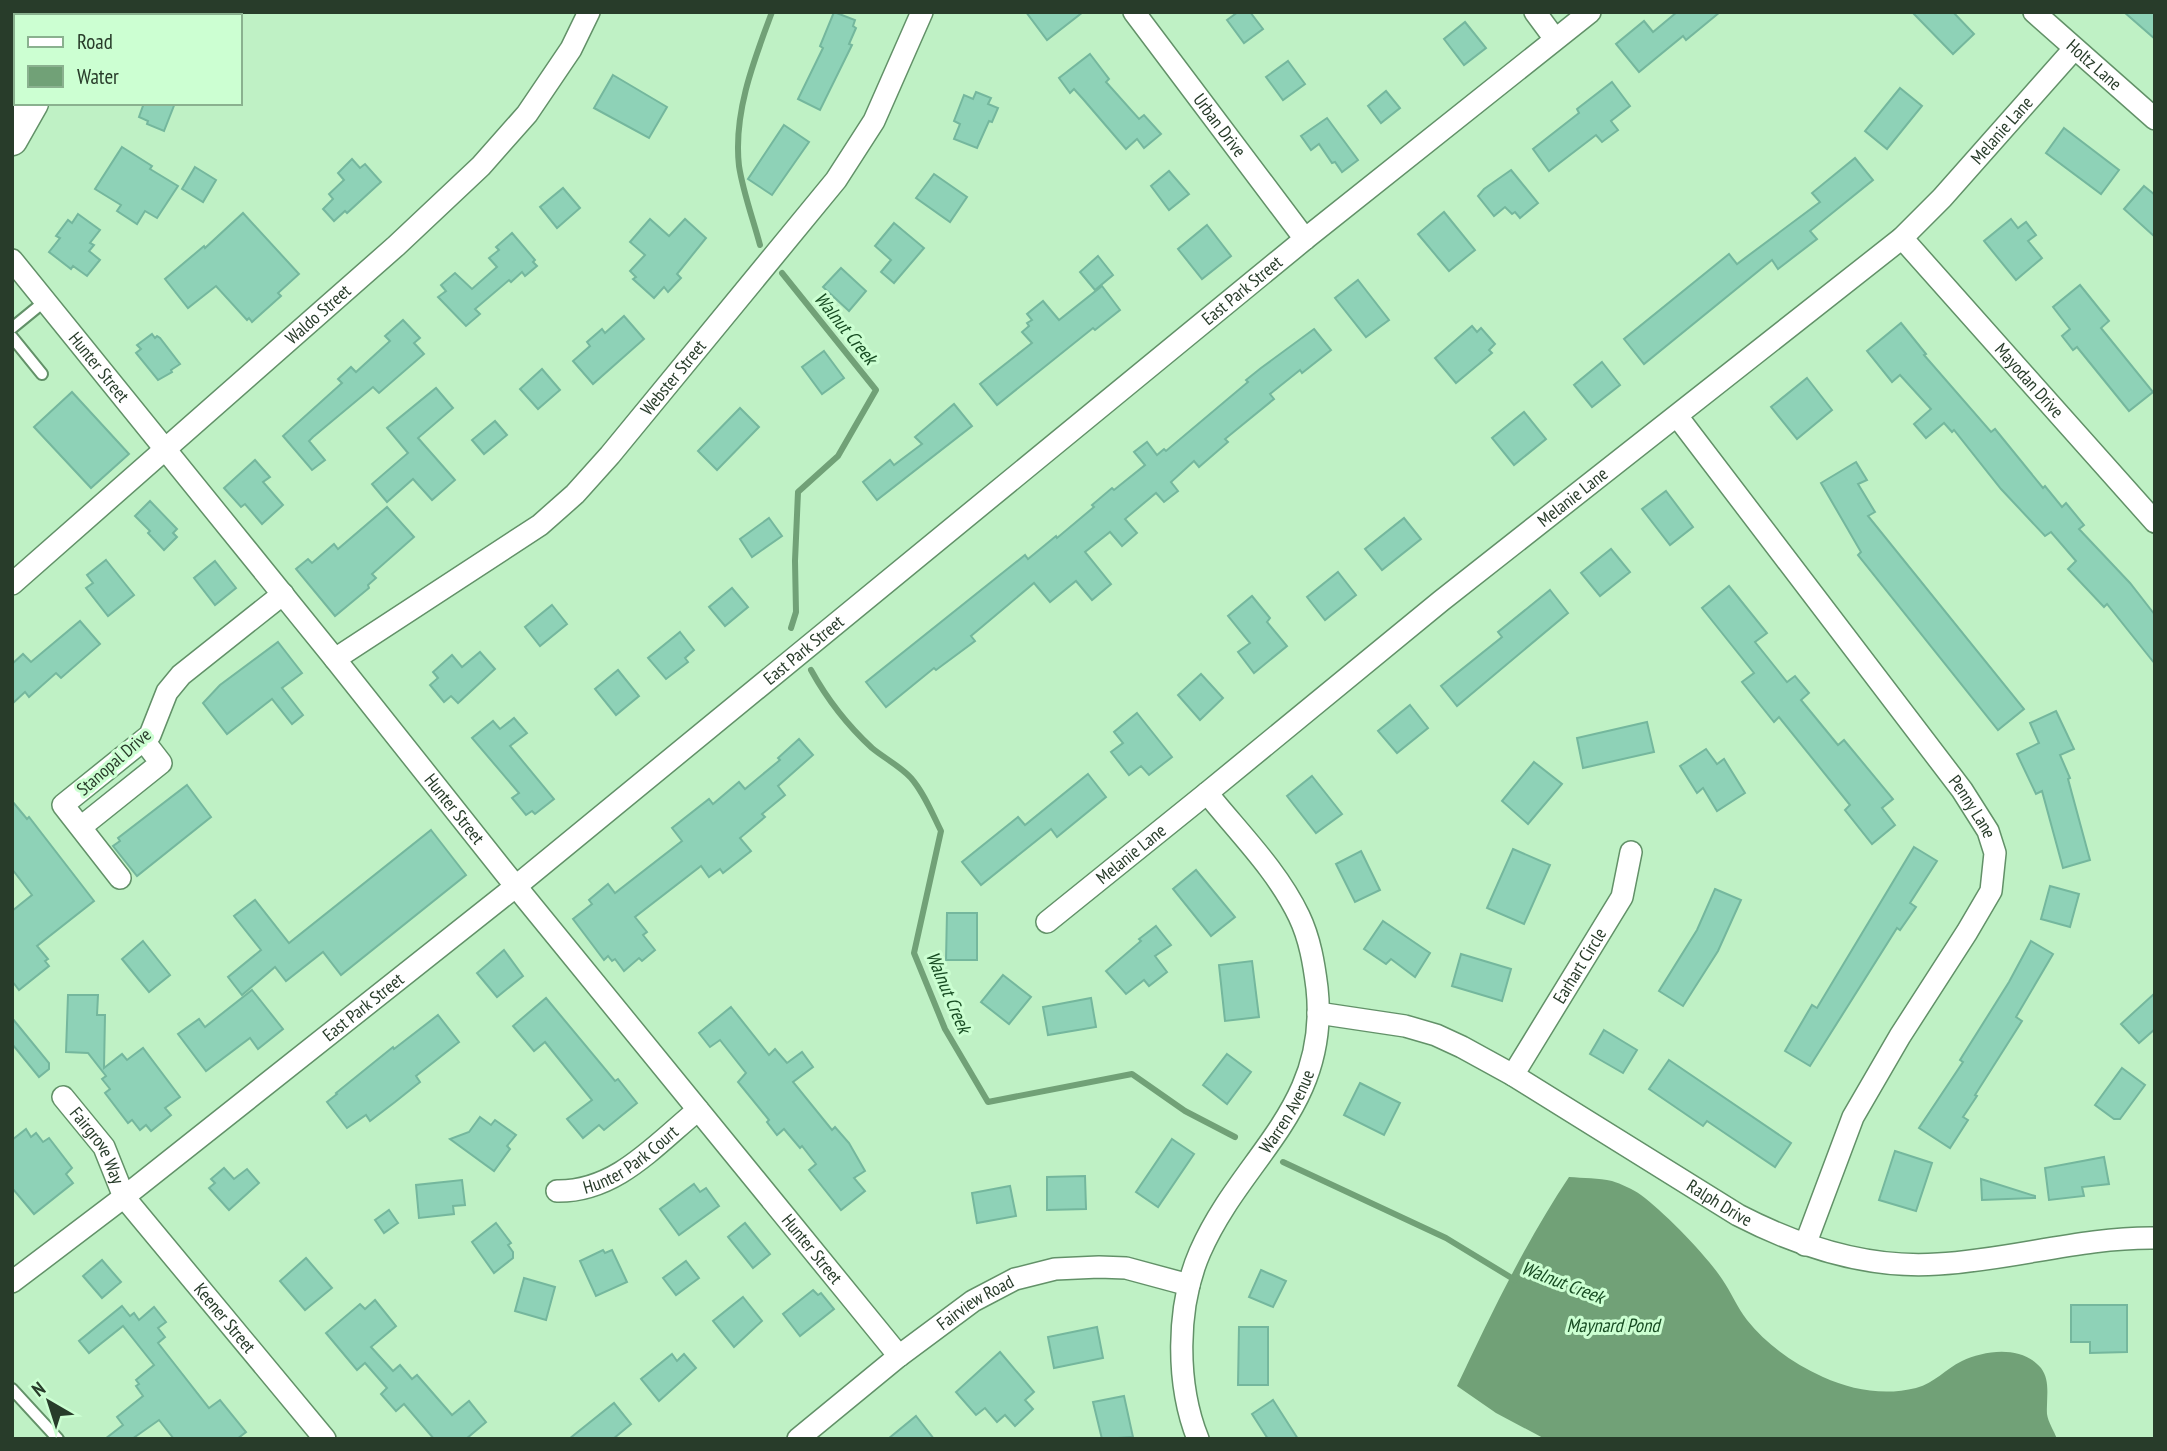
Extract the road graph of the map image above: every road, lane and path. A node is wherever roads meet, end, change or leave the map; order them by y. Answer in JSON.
{"nodes":[{"id":1,"x":589,"y":12,"type":"edge"},
{"id":2,"x":922,"y":12,"type":"edge"},
{"id":3,"x":1134,"y":12,"type":"edge"},
{"id":4,"x":1535,"y":12,"type":"edge"},
{"id":5,"x":1590,"y":12,"type":"edge"},
{"id":6,"x":2034,"y":12,"type":"edge"},
{"id":7,"x":1555,"y":39,"type":"junction"},
{"id":8,"x":2074,"y":49,"type":"junction"},
{"id":9,"x":32,"y":105,"type":"edge"},
{"id":10,"x":2155,"y":119,"type":"edge"},
{"id":11,"x":12,"y":140,"type":"edge"},
{"id":12,"x":1902,"y":238,"type":"junction"},
{"id":13,"x":1305,"y":239,"type":"junction"},
{"id":14,"x":12,"y":260,"type":"edge"},
{"id":15,"x":46,"y":301,"type":"junction"},
{"id":16,"x":12,"y":328,"type":"edge"},
{"id":17,"x":12,"y":337,"type":"edge"},
{"id":18,"x":42,"y":374,"type":"dead end"},
{"id":19,"x":1677,"y":416,"type":"junction"},
{"id":20,"x":166,"y":449,"type":"junction"},
{"id":21,"x":2155,"y":522,"type":"edge"},
{"id":22,"x":12,"y":584,"type":"edge"},
{"id":23,"x":283,"y":594,"type":"junction"},
{"id":24,"x":335,"y":659,"type":"junction"},
{"id":25,"x":144,"y":741,"type":"junction"},
{"id":26,"x":1208,"y":793,"type":"junction"},
{"id":27,"x":81,"y":827,"type":"junction"},
{"id":28,"x":1631,"y":852,"type":"dead end"},
{"id":29,"x":120,"y":878,"type":"dead end"},
{"id":30,"x":515,"y":887,"type":"junction"},
{"id":31,"x":1047,"y":922,"type":"dead end"},
{"id":32,"x":1318,"y":1013,"type":"junction"},
{"id":33,"x":1513,"y":1075,"type":"junction"},
{"id":34,"x":63,"y":1097,"type":"dead end"},
{"id":35,"x":698,"y":1110,"type":"junction"},
{"id":36,"x":557,"y":1191,"type":"dead end"},
{"id":37,"x":124,"y":1198,"type":"junction"},
{"id":38,"x":2155,"y":1238,"type":"edge"},
{"id":39,"x":1805,"y":1245,"type":"junction"},
{"id":40,"x":12,"y":1282,"type":"edge"},
{"id":41,"x":1189,"y":1284,"type":"junction"},
{"id":42,"x":900,"y":1356,"type":"junction"},
{"id":43,"x":12,"y":1389,"type":"edge"},
{"id":44,"x":58,"y":1439,"type":"edge"},
{"id":45,"x":325,"y":1439,"type":"edge"},
{"id":46,"x":798,"y":1439,"type":"edge"},
{"id":47,"x":1198,"y":1439,"type":"edge"}],
"edges":[{"from":1,"to":20,"type":"street","name":"Waldo Street"},
{"from":2,"to":24,"type":"street","name":"Webster Street"},
{"from":3,"to":13,"type":"street","name":"Urban Drive"},
{"from":4,"to":7,"type":"street"},
{"from":5,"to":7,"type":"street","name":"East Park Street"},
{"from":6,"to":8,"type":"street","name":"Holtz Lane"},
{"from":7,"to":13,"type":"street","name":"East Park Street"},
{"from":8,"to":10,"type":"street","name":"Holtz Lane"},
{"from":8,"to":12,"type":"street","name":"Melanie Lane"},
{"from":9,"to":11,"type":"main road"},
{"from":12,"to":19,"type":"street","name":"Melanie Lane"},
{"from":12,"to":21,"type":"street","name":"Mayodan Drive"},
{"from":13,"to":30,"type":"street","name":"East Park Street"},
{"from":14,"to":15,"type":"street","name":"Hunter Street"},
{"from":15,"to":16,"type":"lane"},
{"from":15,"to":20,"type":"street","name":"Hunter Street"},
{"from":17,"to":18,"type":"lane"},
{"from":19,"to":26,"type":"street","name":"Melanie Lane"},
{"from":19,"to":39,"type":"street","name":"Penny Lane"},
{"from":20,"to":22,"type":"street","name":"Waldo Street"},
{"from":20,"to":23,"type":"street","name":"Hunter Street"},
{"from":23,"to":24,"type":"street","name":"Hunter Street"},
{"from":23,"to":25,"type":"street","name":"Stanopal Drive"},
{"from":24,"to":30,"type":"street","name":"Hunter Street"},
{"from":25,"to":27,"type":"street"},
{"from":25,"to":27,"type":"street","name":"Stanopal Drive"},
{"from":26,"to":31,"type":"street","name":"Melanie Lane"},
{"from":26,"to":32,"type":"street","name":"Warren Avenue"},
{"from":27,"to":29,"type":"street","name":"Stanopal Drive"},
{"from":28,"to":33,"type":"street","name":"Earhart Circle"},
{"from":30,"to":35,"type":"street","name":"Hunter Street"},
{"from":30,"to":37,"type":"street","name":"East Park Street"},
{"from":32,"to":33,"type":"street","name":"Ralph Drive"},
{"from":32,"to":41,"type":"street","name":"Warren Avenue"},
{"from":33,"to":39,"type":"street","name":"Ralph Drive"},
{"from":34,"to":37,"type":"street","name":"Fairgrove Way"},
{"from":35,"to":36,"type":"street","name":"Hunter Park Court"},
{"from":35,"to":42,"type":"street","name":"Hunter Street"},
{"from":37,"to":40,"type":"street","name":"East Park Street"},
{"from":37,"to":45,"type":"street","name":"Keener Street"},
{"from":38,"to":39,"type":"street","name":"Ralph Drive"},
{"from":41,"to":42,"type":"street","name":"Fairview Road"},
{"from":41,"to":47,"type":"street","name":"Warren Avenue"},
{"from":42,"to":46,"type":"street","name":"Fairview Road"},
{"from":43,"to":44,"type":"lane"}]}
